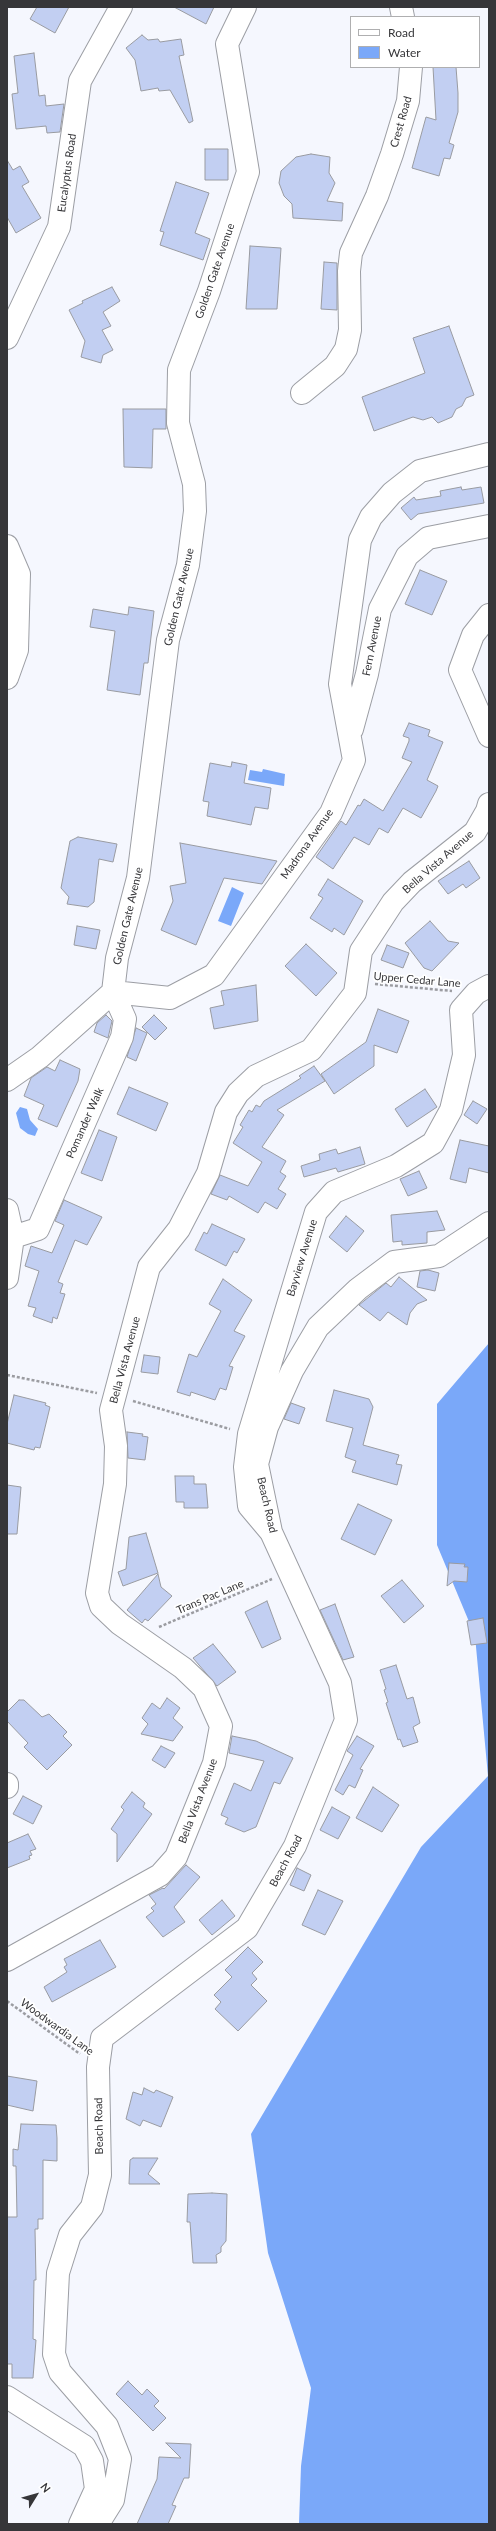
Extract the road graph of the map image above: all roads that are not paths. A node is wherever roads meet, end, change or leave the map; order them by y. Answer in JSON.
{"nodes":[{"id":1,"x":121,"y":7,"type":"edge"},
{"id":2,"x":244,"y":7,"type":"edge"},
{"id":3,"x":411,"y":68,"type":"edge"},
{"id":4,"x":7,"y":338,"type":"edge"},
{"id":5,"x":302,"y":393,"type":"dead end"},
{"id":6,"x":489,"y":454,"type":"edge"},
{"id":7,"x":489,"y":526,"type":"edge"},
{"id":8,"x":7,"y":546,"type":"edge"},
{"id":9,"x":489,"y":615,"type":"edge"},
{"id":10,"x":7,"y":678,"type":"edge"},
{"id":11,"x":351,"y":734,"type":"junction"},
{"id":12,"x":489,"y":736,"type":"edge"},
{"id":13,"x":489,"y":804,"type":"edge"},
{"id":14,"x":482,"y":990,"type":"edge"},
{"id":15,"x":113,"y":992,"type":"junction"},
{"id":16,"x":7,"y":1080,"type":"edge"},
{"id":17,"x":7,"y":1210,"type":"edge"},
{"id":18,"x":489,"y":1223,"type":"edge"},
{"id":19,"x":13,"y":1237,"type":"junction"},
{"id":20,"x":7,"y":1278,"type":"edge"},
{"id":21,"x":271,"y":1532,"type":"junction"},
{"id":22,"x":7,"y":1960,"type":"edge"},
{"id":23,"x":7,"y":2397,"type":"edge"},
{"id":24,"x":80,"y":2524,"type":"edge"},
{"id":25,"x":98,"y":2524,"type":"edge"}],
"edges":[{"from":1,"to":4,"type":"street","name":"Eucalyptus Road"},
{"from":2,"to":15,"type":"street","name":"Golden Gate Avenue"},
{"from":3,"to":5,"type":"street","name":"Crest Road"},
{"from":6,"to":11,"type":"street","name":"Madrona Avenue"},
{"from":7,"to":11,"type":"street","name":"Fern Avenue"},
{"from":8,"to":10,"type":"street"},
{"from":9,"to":12,"type":"street"},
{"from":11,"to":15,"type":"street","name":"Madrona Avenue"},
{"from":13,"to":22,"type":"street","name":"Bella Vista Avenue"},
{"from":14,"to":21,"type":"street","name":"Bayview Avenue"},
{"from":15,"to":16,"type":"street"},
{"from":15,"to":19,"type":"street","name":"Pomander Walk"},
{"from":17,"to":19,"type":"street"},
{"from":18,"to":21,"type":"street","name":"Beach Road"},
{"from":19,"to":20,"type":"street"},
{"from":21,"to":25,"type":"street","name":"Beach Road"},
{"from":23,"to":24,"type":"street"}]}
